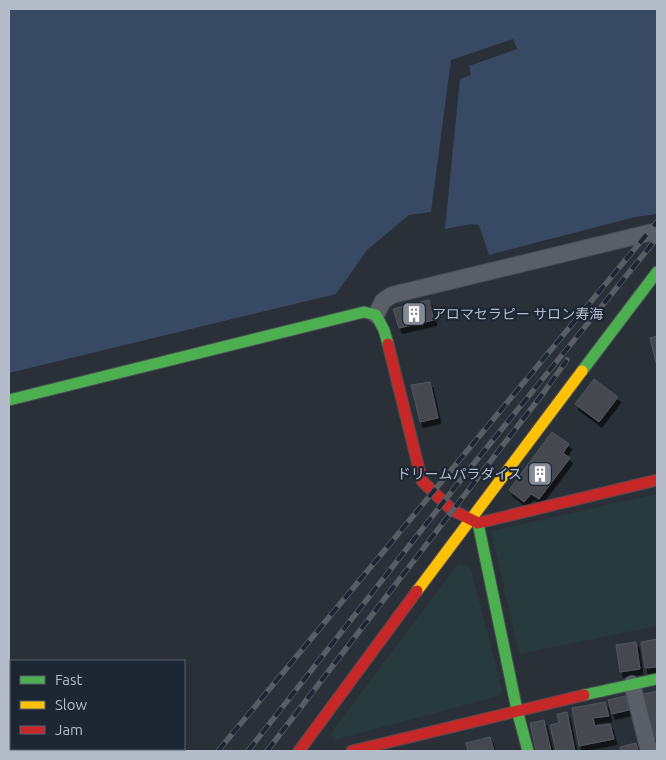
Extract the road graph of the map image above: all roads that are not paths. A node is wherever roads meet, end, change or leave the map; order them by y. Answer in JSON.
{"nodes":[{"id":1,"x":657,"y":231,"type":"edge"},
{"id":2,"x":657,"y":272,"type":"edge"},
{"id":3,"x":376,"y":315,"type":"junction"},
{"id":4,"x":9,"y":400,"type":"edge"},
{"id":5,"x":657,"y":480,"type":"edge"},
{"id":6,"x":473,"y":521,"type":"junction"},
{"id":7,"x":657,"y":679,"type":"edge"},
{"id":8,"x":632,"y":684,"type":"junction"},
{"id":9,"x":517,"y":710,"type":"junction"},
{"id":10,"x":299,"y":751,"type":"edge"},
{"id":11,"x":352,"y":751,"type":"edge"},
{"id":12,"x":528,"y":751,"type":"edge"},
{"id":13,"x":648,"y":751,"type":"edge"}],
"edges":[{"from":1,"to":3,"type":"street"},
{"from":2,"to":6,"type":"street"},
{"from":3,"to":4,"type":"street"},
{"from":3,"to":6,"type":"street"},
{"from":5,"to":6,"type":"street"},
{"from":6,"to":9,"type":"street"},
{"from":6,"to":10,"type":"street"},
{"from":7,"to":8,"type":"street"},
{"from":8,"to":9,"type":"street"},
{"from":8,"to":13,"type":"street"},
{"from":9,"to":11,"type":"street"},
{"from":9,"to":12,"type":"street"}]}
